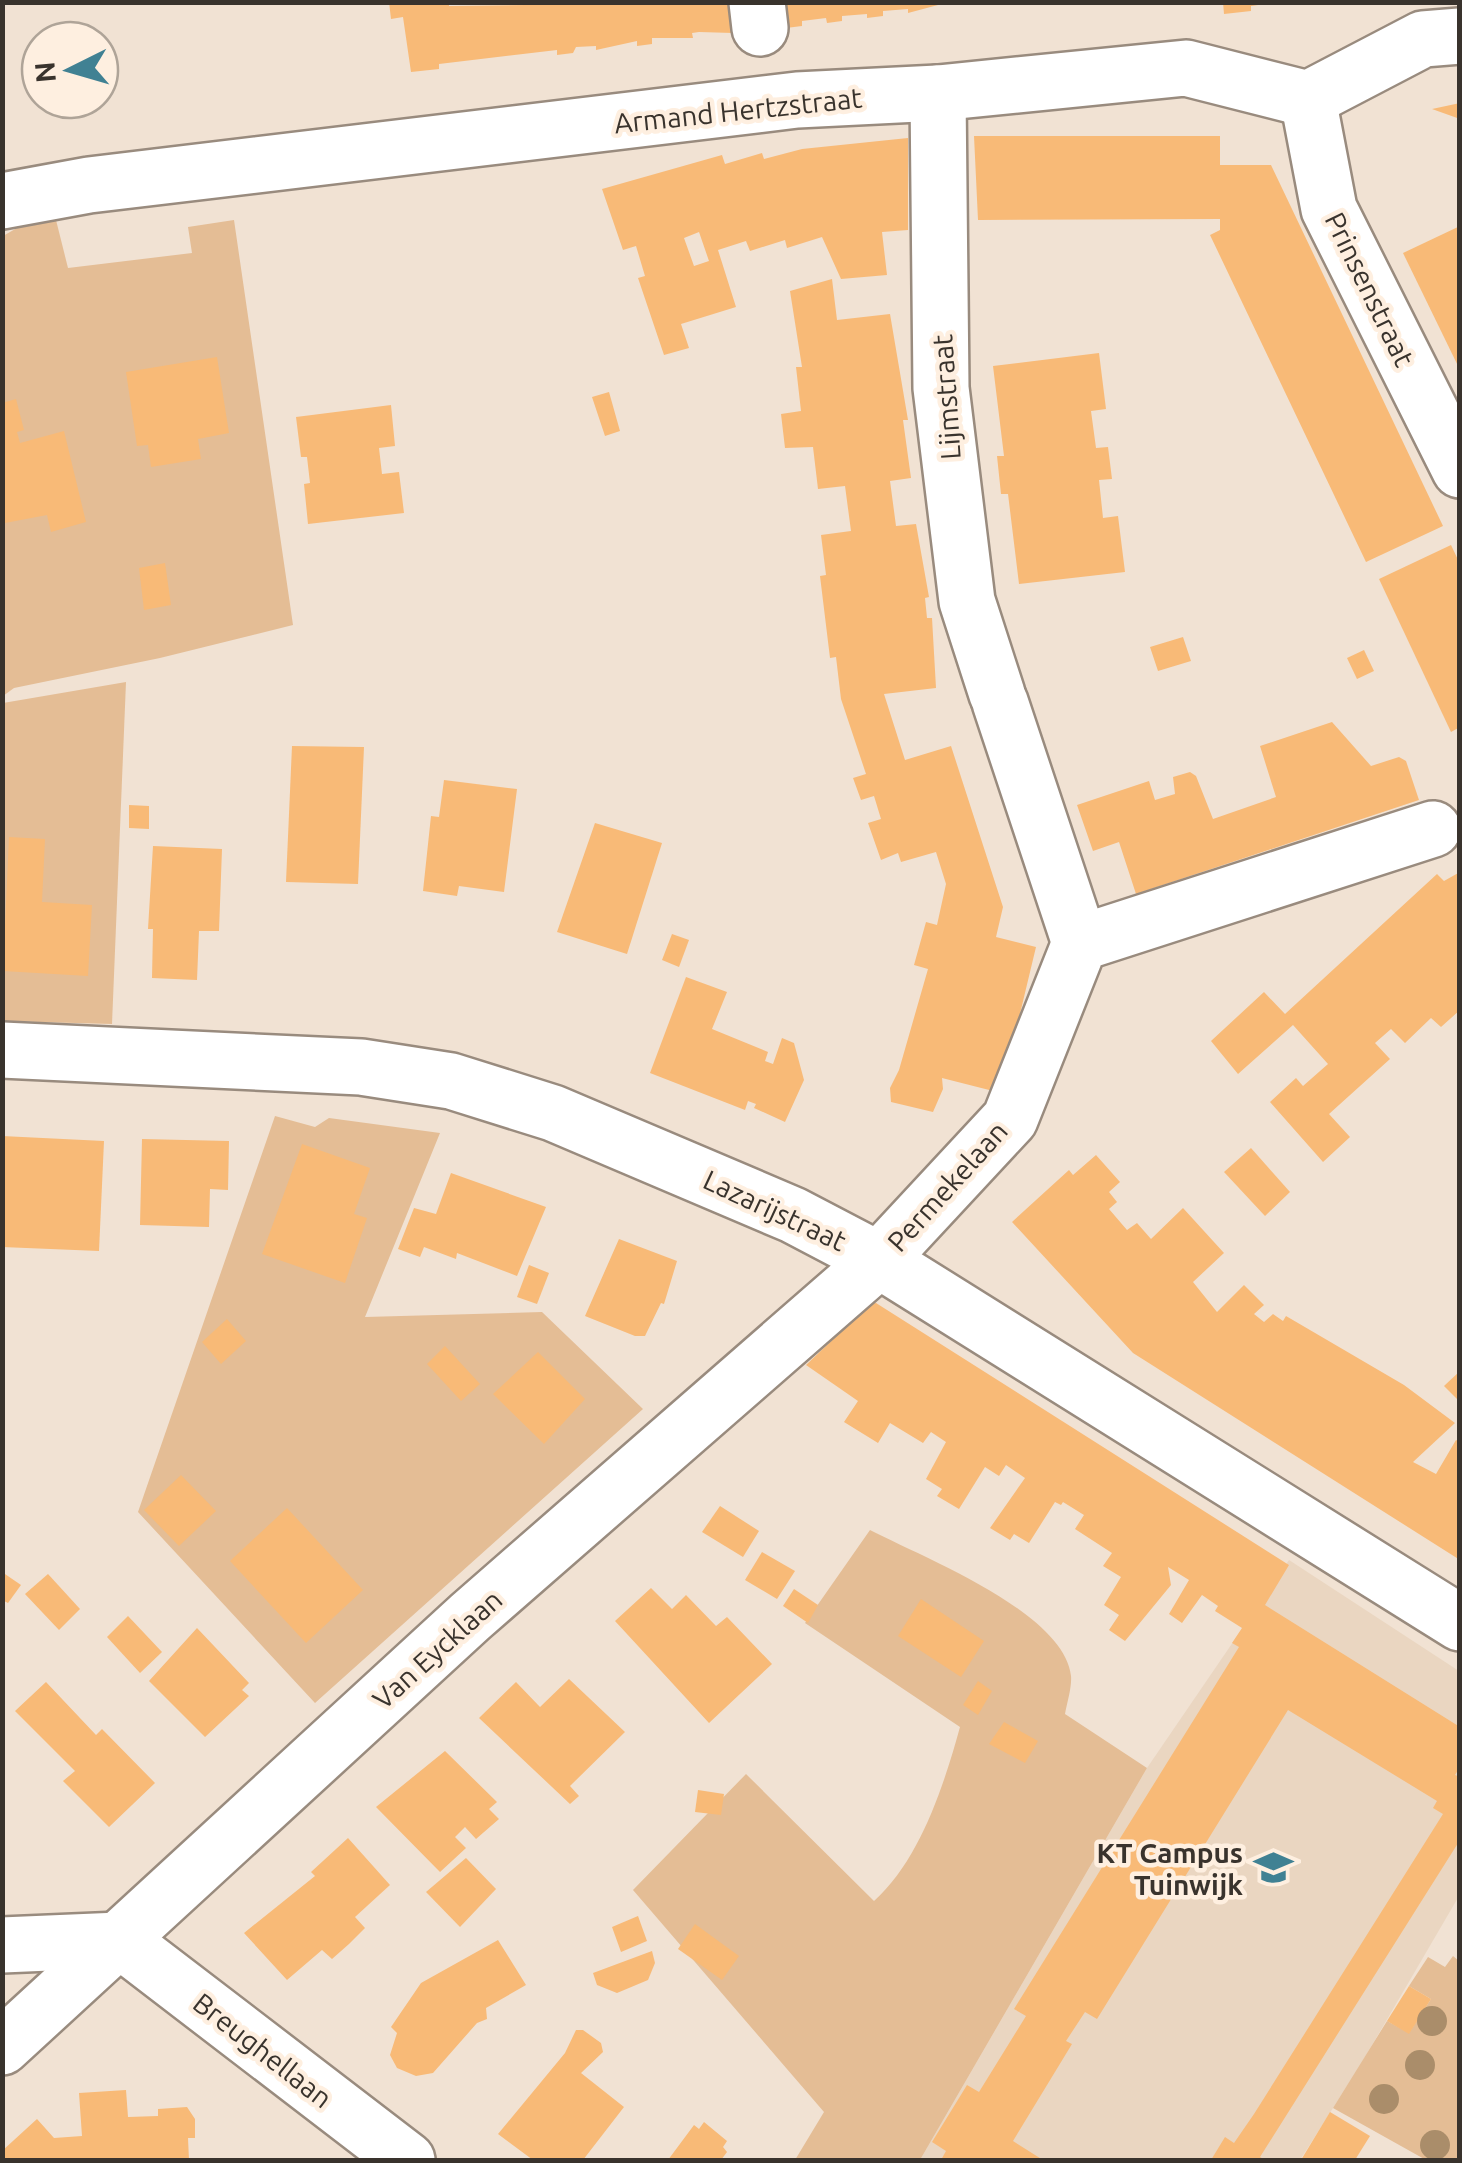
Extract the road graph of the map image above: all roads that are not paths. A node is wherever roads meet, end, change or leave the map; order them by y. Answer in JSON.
{"nodes":[{"id":1,"x":1460,"y":36,"type":"edge"},
{"id":2,"x":938,"y":94,"type":"junction"},
{"id":3,"x":1308,"y":98,"type":"junction"},
{"id":4,"x":2,"y":202,"type":"edge"},
{"id":5,"x":1460,"y":470,"type":"edge"},
{"id":6,"x":1433,"y":829,"type":"dead end"},
{"id":7,"x":1080,"y":943,"type":"junction"},
{"id":8,"x":2,"y":1050,"type":"edge"},
{"id":9,"x":879,"y":1260,"type":"junction"},
{"id":10,"x":1460,"y":1622,"type":"edge"},
{"id":11,"x":120,"y":1940,"type":"junction"},
{"id":12,"x":2,"y":1945,"type":"edge"},
{"id":13,"x":2,"y":2047,"type":"edge"},
{"id":14,"x":407,"y":2160,"type":"edge"}],
"edges":[{"from":1,"to":3,"type":"street"},
{"from":2,"to":3,"type":"street","name":"Armand Hertzstraat"},
{"from":2,"to":4,"type":"street","name":"Armand Hertzstraat"},
{"from":2,"to":7,"type":"street","name":"Lijmstraat"},
{"from":3,"to":5,"type":"street","name":"Prinsenstraat"},
{"from":6,"to":7,"type":"street"},
{"from":7,"to":9,"type":"street","name":"Permekelaan"},
{"from":8,"to":9,"type":"street","name":"Lazarijstraat"},
{"from":9,"to":10,"type":"street","name":"Lazarijstraat"},
{"from":9,"to":11,"type":"street","name":"Van Eycklaan"},
{"from":11,"to":12,"type":"street"},
{"from":11,"to":13,"type":"street","name":"Van Eycklaan"},
{"from":11,"to":14,"type":"street","name":"Breughellaan"}]}
